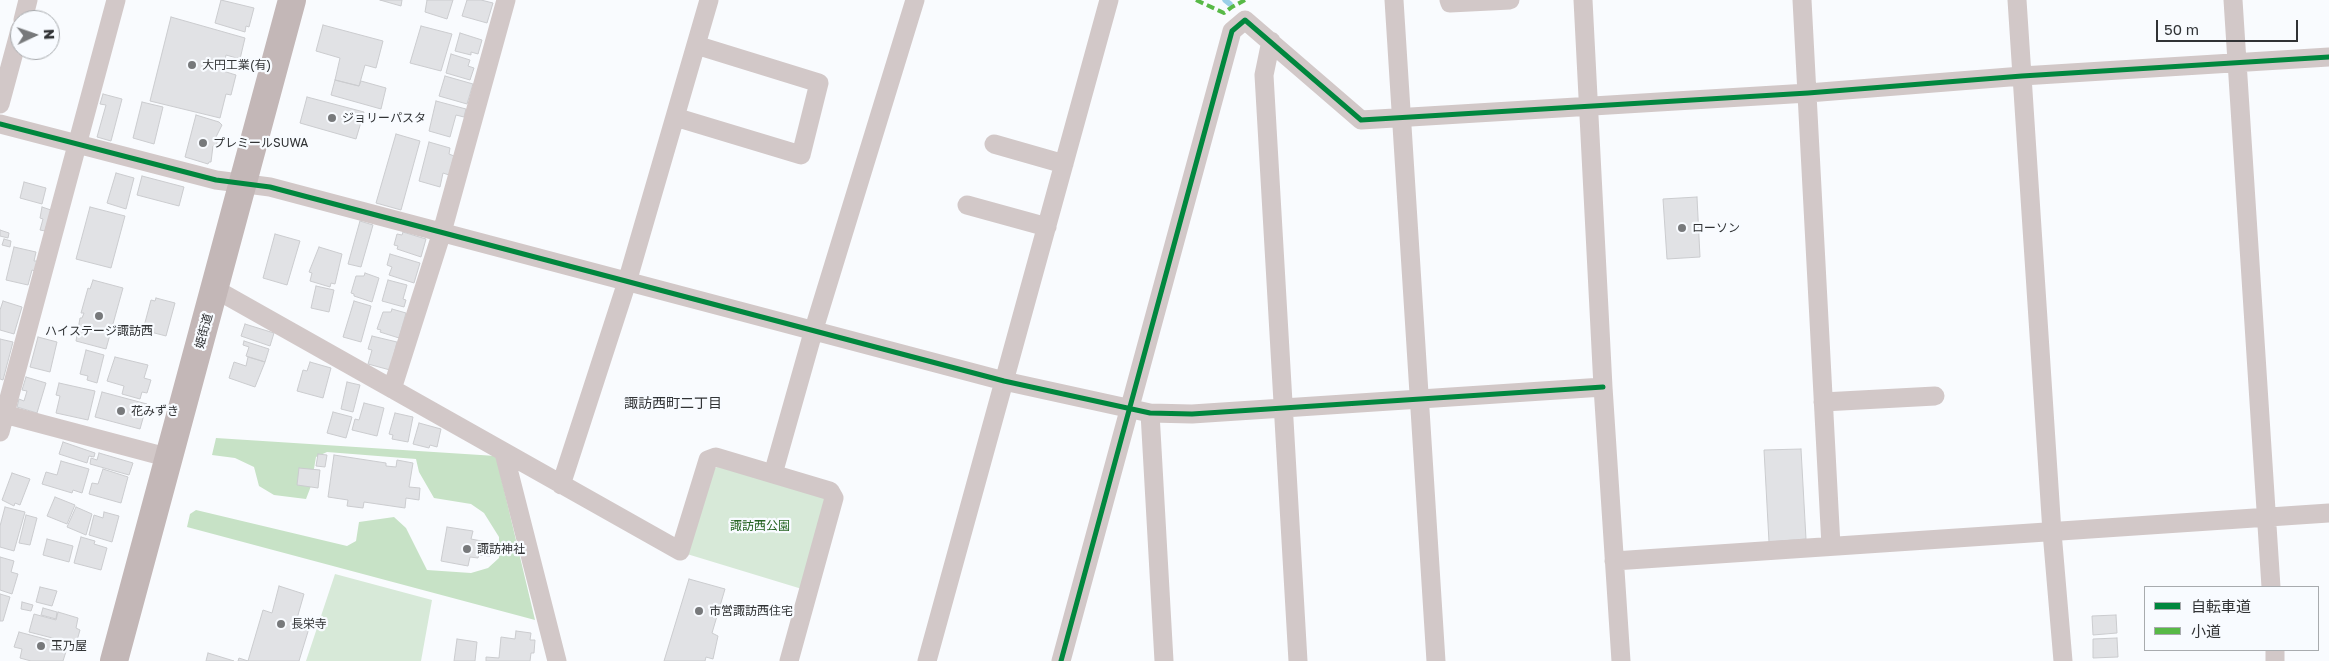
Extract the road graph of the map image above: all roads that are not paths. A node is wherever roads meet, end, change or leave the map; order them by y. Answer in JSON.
{"nodes":[{"id":1,"x":116,"y":0,"type":"edge"},
{"id":2,"x":292,"y":0,"type":"edge"},
{"id":3,"x":506,"y":0,"type":"edge"},
{"id":4,"x":709,"y":0,"type":"edge"},
{"id":5,"x":915,"y":0,"type":"edge"},
{"id":6,"x":1109,"y":0,"type":"edge"},
{"id":7,"x":1394,"y":0,"type":"edge"},
{"id":8,"x":1450,"y":0,"type":"edge"},
{"id":9,"x":1510,"y":0,"type":"edge"},
{"id":10,"x":1583,"y":0,"type":"edge"},
{"id":11,"x":1802,"y":0,"type":"edge"},
{"id":12,"x":2017,"y":0,"type":"edge"},
{"id":13,"x":2233,"y":0,"type":"edge"},
{"id":14,"x":1271,"y":41,"type":"junction"},
{"id":15,"x":696,"y":45,"type":"junction"},
{"id":16,"x":2329,"y":57,"type":"edge"},
{"id":17,"x":12,"y":60,"type":"edge"},
{"id":18,"x":2237,"y":62,"type":"junction"},
{"id":19,"x":2022,"y":76,"type":"junction"},
{"id":20,"x":1808,"y":93,"type":"junction"},
{"id":21,"x":0,"y":104,"type":"edge"},
{"id":22,"x":1587,"y":107,"type":"junction"},
{"id":23,"x":675,"y":118,"type":"junction"},
{"id":24,"x":1401,"y":118,"type":"junction"},
{"id":25,"x":0,"y":124,"type":"edge"},
{"id":26,"x":79,"y":144,"type":"junction"},
{"id":27,"x":994,"y":144,"type":"dead end"},
{"id":28,"x":1064,"y":164,"type":"junction"},
{"id":29,"x":243,"y":184,"type":"junction"},
{"id":30,"x":968,"y":205,"type":"dead end"},
{"id":31,"x":1047,"y":227,"type":"junction"},
{"id":32,"x":442,"y":232,"type":"junction"},
{"id":33,"x":626,"y":282,"type":"junction"},
{"id":34,"x":215,"y":289,"type":"junction"},
{"id":35,"x":814,"y":329,"type":"junction"},
{"id":36,"x":1004,"y":380,"type":"junction"},
{"id":37,"x":1603,"y":387,"type":"junction"},
{"id":38,"x":392,"y":389,"type":"junction"},
{"id":39,"x":1935,"y":396,"type":"dead end"},
{"id":40,"x":1419,"y":399,"type":"junction"},
{"id":41,"x":1823,"y":402,"type":"junction"},
{"id":42,"x":1283,"y":408,"type":"junction"},
{"id":43,"x":1130,"y":410,"type":"junction"},
{"id":44,"x":1150,"y":413,"type":"junction"},
{"id":45,"x":2,"y":420,"type":"edge"},
{"id":46,"x":504,"y":453,"type":"junction"},
{"id":47,"x":170,"y":458,"type":"junction"},
{"id":48,"x":773,"y":474,"type":"junction"},
{"id":49,"x":561,"y":485,"type":"junction"},
{"id":50,"x":2329,"y":513,"type":"edge"},
{"id":51,"x":2266,"y":517,"type":"junction"},
{"id":52,"x":2052,"y":532,"type":"junction"},
{"id":53,"x":1831,"y":546,"type":"junction"},
{"id":54,"x":1614,"y":561,"type":"junction"},
{"id":55,"x":2271,"y":586,"type":"edge"},
{"id":56,"x":114,"y":661,"type":"edge"},
{"id":57,"x":557,"y":661,"type":"edge"},
{"id":58,"x":789,"y":661,"type":"edge"},
{"id":59,"x":927,"y":661,"type":"edge"},
{"id":60,"x":1061,"y":661,"type":"edge"},
{"id":61,"x":1164,"y":661,"type":"edge"},
{"id":62,"x":1298,"y":661,"type":"edge"},
{"id":63,"x":1436,"y":661,"type":"edge"},
{"id":64,"x":1621,"y":661,"type":"edge"},
{"id":65,"x":2063,"y":661,"type":"edge"}],
"edges":[{"from":1,"to":26,"type":"street"},
{"from":2,"to":29,"type":"main road","name":"姫街道"},
{"from":3,"to":32,"type":"street"},
{"from":4,"to":15,"type":"street"},
{"from":5,"to":35,"type":"street"},
{"from":6,"to":28,"type":"street"},
{"from":7,"to":24,"type":"street"},
{"from":8,"to":9,"type":"street"},
{"from":10,"to":22,"type":"street"},
{"from":11,"to":20,"type":"street"},
{"from":12,"to":19,"type":"street"},
{"from":13,"to":18,"type":"street"},
{"from":14,"to":24,"type":"street"},
{"from":14,"to":42,"type":"street"},
{"from":14,"to":43,"type":"street"},
{"from":15,"to":23,"type":"street"},
{"from":15,"to":23,"type":"street"},
{"from":16,"to":18,"type":"street"},
{"from":17,"to":21,"type":"street"},
{"from":18,"to":19,"type":"street"},
{"from":18,"to":51,"type":"street"},
{"from":19,"to":20,"type":"street"},
{"from":19,"to":52,"type":"street"},
{"from":20,"to":22,"type":"street"},
{"from":20,"to":41,"type":"street"},
{"from":22,"to":24,"type":"street"},
{"from":22,"to":37,"type":"street"},
{"from":23,"to":33,"type":"street"},
{"from":24,"to":40,"type":"street"},
{"from":25,"to":26,"type":"street"},
{"from":26,"to":29,"type":"street"},
{"from":26,"to":45,"type":"street"},
{"from":27,"to":28,"type":"street"},
{"from":28,"to":31,"type":"street"},
{"from":29,"to":32,"type":"street"},
{"from":29,"to":34,"type":"main road","name":"姫街道"},
{"from":30,"to":31,"type":"street"},
{"from":31,"to":36,"type":"street"},
{"from":32,"to":33,"type":"street"},
{"from":32,"to":38,"type":"street"},
{"from":33,"to":35,"type":"street"},
{"from":33,"to":49,"type":"street"},
{"from":34,"to":38,"type":"street"},
{"from":34,"to":47,"type":"main road","name":"姫街道"},
{"from":35,"to":36,"type":"street"},
{"from":35,"to":48,"type":"street"},
{"from":36,"to":43,"type":"street"},
{"from":36,"to":59,"type":"street"},
{"from":37,"to":40,"type":"street"},
{"from":37,"to":54,"type":"street"},
{"from":38,"to":46,"type":"street"},
{"from":39,"to":41,"type":"street"},
{"from":40,"to":42,"type":"street"},
{"from":40,"to":63,"type":"street"},
{"from":41,"to":53,"type":"street"},
{"from":42,"to":44,"type":"street"},
{"from":42,"to":62,"type":"street"},
{"from":43,"to":44,"type":"street"},
{"from":43,"to":60,"type":"street"},
{"from":44,"to":61,"type":"street"},
{"from":45,"to":47,"type":"street"},
{"from":46,"to":49,"type":"street"},
{"from":46,"to":57,"type":"street"},
{"from":47,"to":56,"type":"main road","name":"姫街道"},
{"from":48,"to":49,"type":"street"},
{"from":48,"to":58,"type":"street"},
{"from":50,"to":51,"type":"street"},
{"from":51,"to":52,"type":"street"},
{"from":51,"to":55,"type":"street"},
{"from":52,"to":53,"type":"street"},
{"from":52,"to":65,"type":"street"},
{"from":53,"to":54,"type":"street"},
{"from":54,"to":64,"type":"street"}]}
